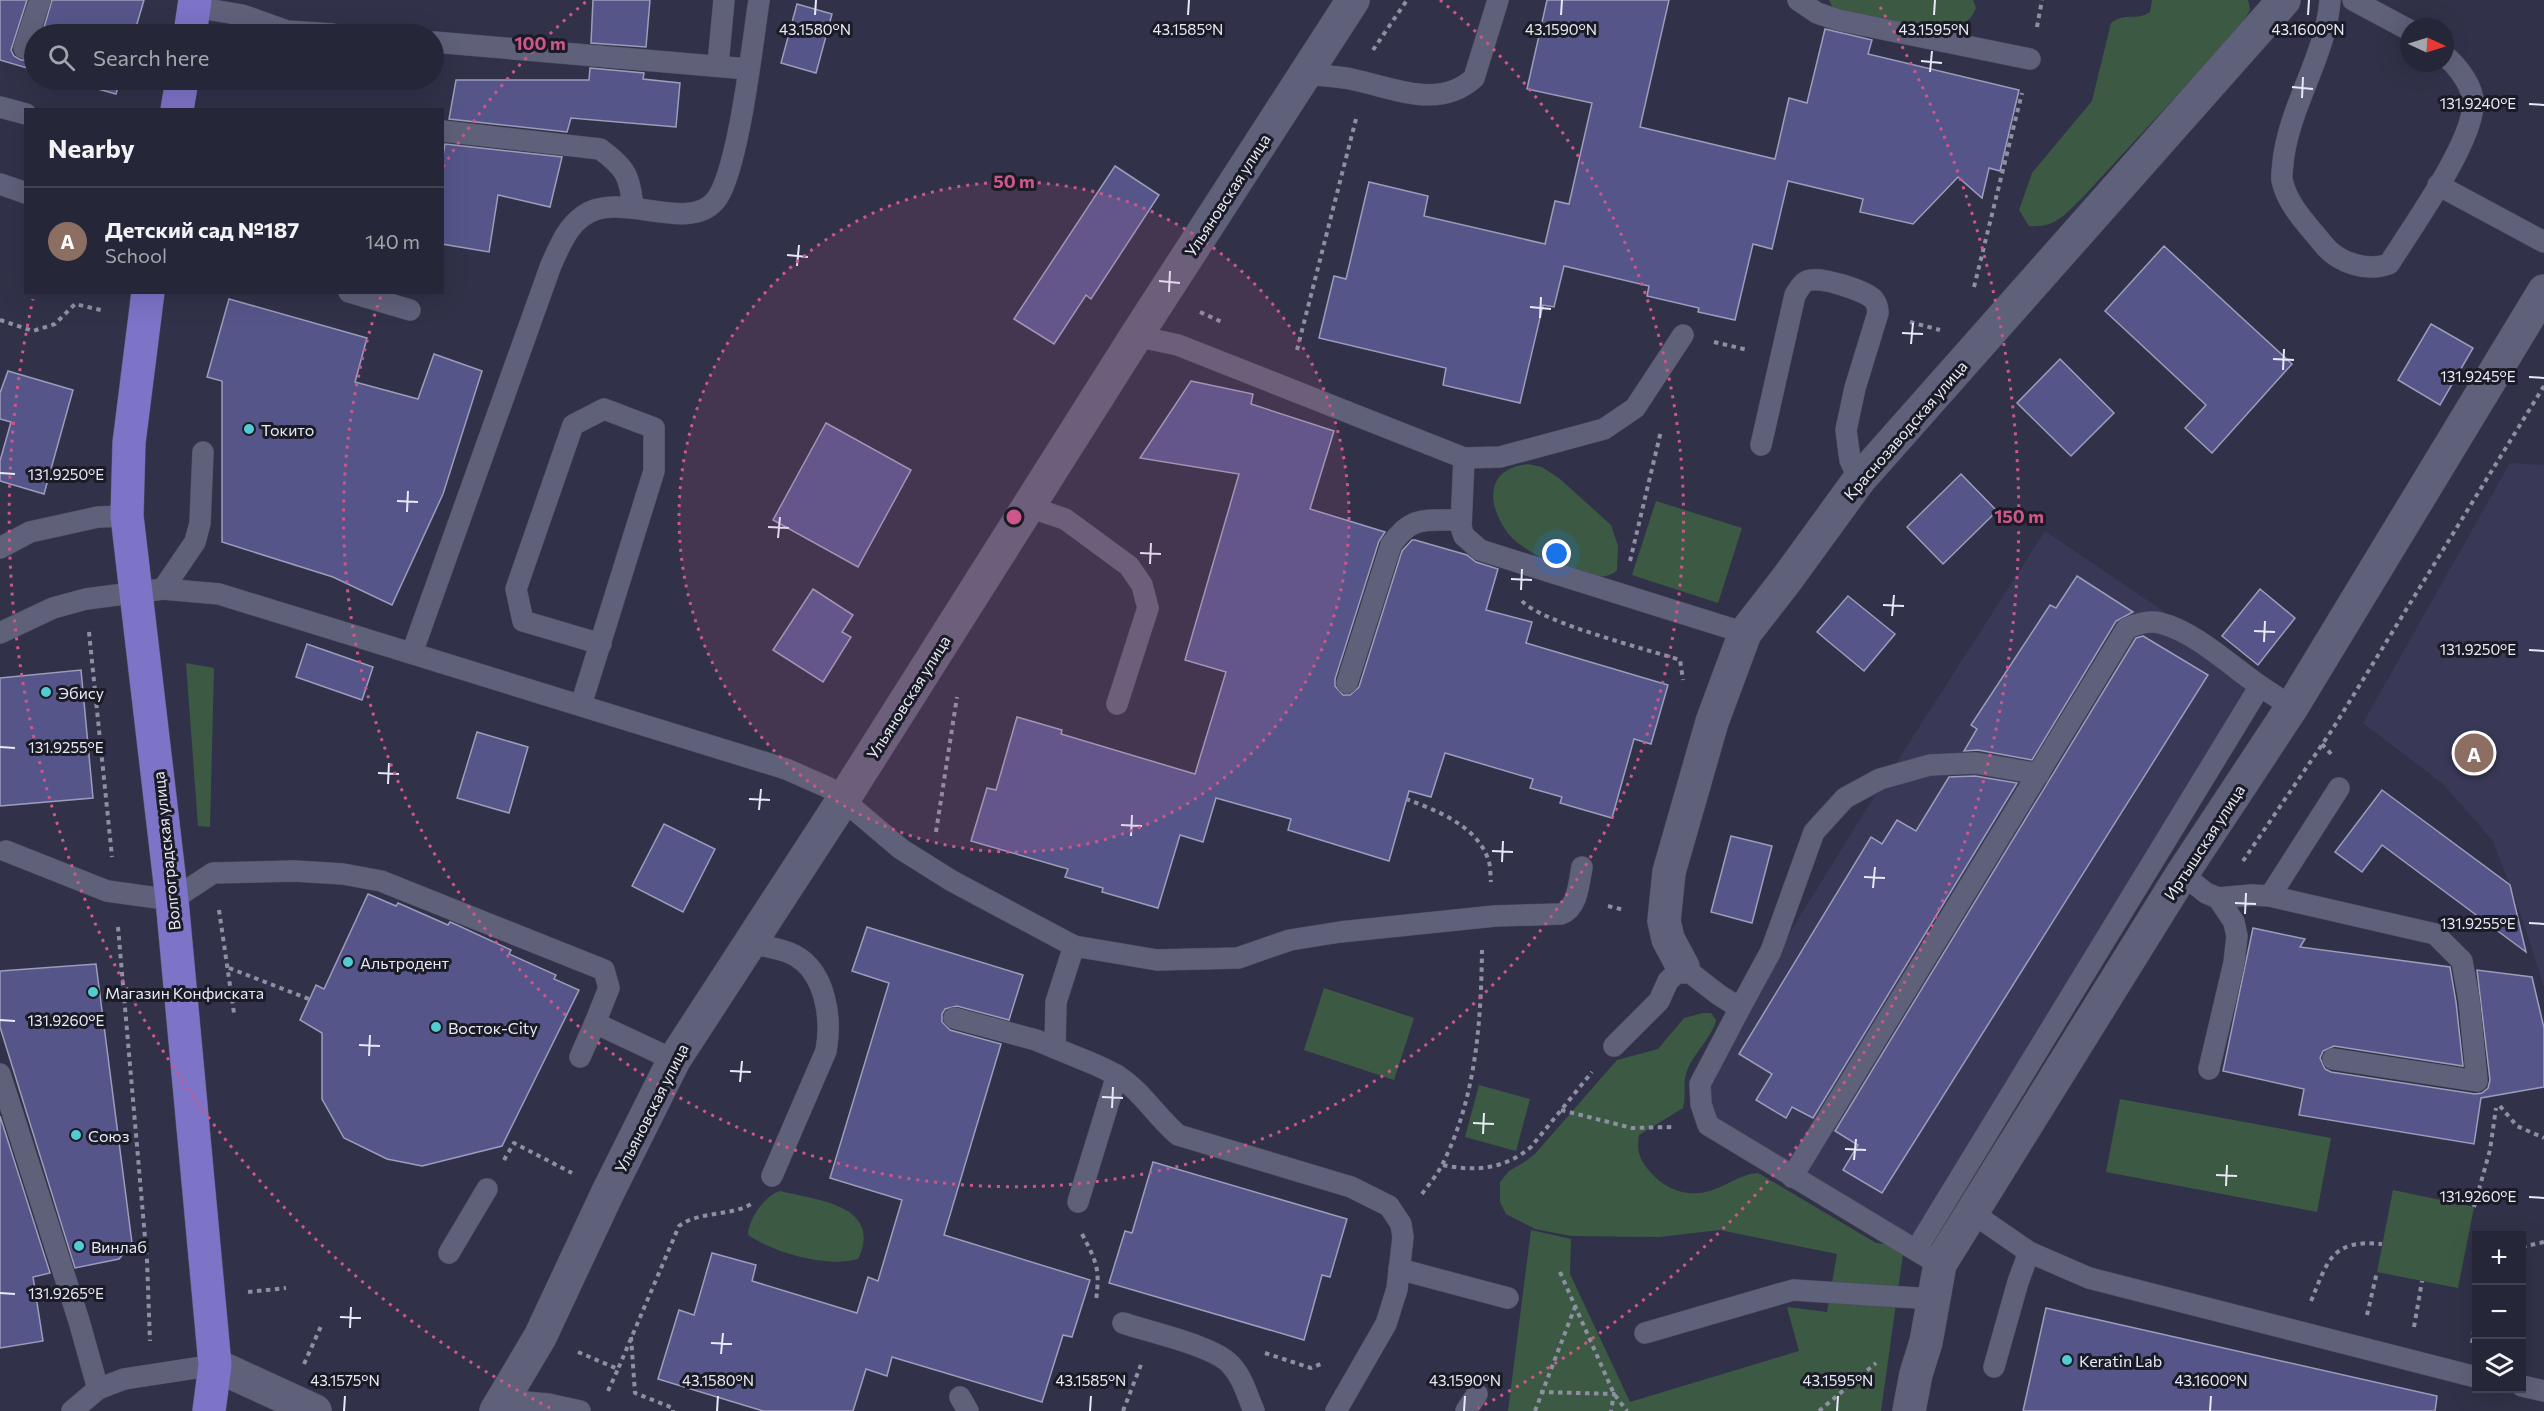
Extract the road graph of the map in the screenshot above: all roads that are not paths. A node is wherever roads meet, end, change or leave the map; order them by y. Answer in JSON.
{"nodes":[{"id":1,"x":40,"y":0,"type":"edge"},
{"id":2,"x":724,"y":0,"type":"edge"},
{"id":3,"x":759,"y":0,"type":"edge"},
{"id":4,"x":1353,"y":0,"type":"edge"},
{"id":5,"x":1498,"y":0,"type":"edge"},
{"id":6,"x":1798,"y":0,"type":"edge"},
{"id":7,"x":2284,"y":0,"type":"edge"},
{"id":8,"x":2330,"y":0,"type":"edge"},
{"id":9,"x":2353,"y":0,"type":"edge"},
{"id":10,"x":193,"y":14,"type":"edge"},
{"id":11,"x":32,"y":24,"type":"edge"},
{"id":12,"x":267,"y":24,"type":"edge"},
{"id":13,"x":2400,"y":25,"type":"edge"},
{"id":14,"x":444,"y":43,"type":"edge"},
{"id":15,"x":2030,"y":59,"type":"road end"},
{"id":16,"x":2454,"y":63,"type":"edge"},
{"id":17,"x":718,"y":64,"type":"junction"},
{"id":18,"x":748,"y":69,"type":"junction"},
{"id":19,"x":1305,"y":74,"type":"junction"},
{"id":20,"x":181,"y":90,"type":"edge"},
{"id":21,"x":0,"y":106,"type":"edge"},
{"id":22,"x":177,"y":108,"type":"edge"},
{"id":23,"x":24,"y":113,"type":"edge"},
{"id":24,"x":444,"y":131,"type":"edge"},
{"id":25,"x":0,"y":184,"type":"edge"},
{"id":26,"x":2438,"y":185,"type":"junction"},
{"id":27,"x":24,"y":192,"type":"edge"},
{"id":28,"x":633,"y":208,"type":"junction"},
{"id":29,"x":2544,"y":243,"type":"edge"},
{"id":30,"x":2544,"y":291,"type":"edge"},
{"id":31,"x":148,"y":294,"type":"edge"},
{"id":32,"x":355,"y":294,"type":"edge"},
{"id":33,"x":410,"y":310,"type":"dead end"},
{"id":34,"x":1683,"y":335,"type":"road end"},
{"id":35,"x":1136,"y":336,"type":"junction"},
{"id":36,"x":1761,"y":445,"type":"dead end"},
{"id":37,"x":203,"y":452,"type":"dead end"},
{"id":38,"x":1464,"y":458,"type":"junction"},
{"id":39,"x":1859,"y":480,"type":"junction"},
{"id":40,"x":1029,"y":507,"type":"junction"},
{"id":41,"x":127,"y":516,"type":"junction"},
{"id":42,"x":1461,"y":520,"type":"junction"},
{"id":43,"x":0,"y":548,"type":"edge"},
{"id":44,"x":149,"y":591,"type":"junction"},
{"id":45,"x":0,"y":633,"type":"edge"},
{"id":46,"x":1745,"y":633,"type":"junction"},
{"id":47,"x":601,"y":644,"type":"junction"},
{"id":48,"x":412,"y":653,"type":"junction"},
{"id":49,"x":1347,"y":683,"type":"dead end"},
{"id":50,"x":2260,"y":687,"type":"junction"},
{"id":51,"x":1117,"y":704,"type":"dead end"},
{"id":52,"x":581,"y":705,"type":"junction"},
{"id":53,"x":2292,"y":707,"type":"junction"},
{"id":54,"x":2039,"y":774,"type":"junction"},
{"id":55,"x":2339,"y":788,"type":"dead end"},
{"id":56,"x":843,"y":800,"type":"junction"},
{"id":57,"x":6,"y":851,"type":"dead end"},
{"id":58,"x":1582,"y":867,"type":"dead end"},
{"id":59,"x":2182,"y":874,"type":"junction"},
{"id":60,"x":2270,"y":897,"type":"junction"},
{"id":61,"x":2217,"y":898,"type":"junction"},
{"id":62,"x":172,"y":900,"type":"junction"},
{"id":63,"x":748,"y":943,"type":"junction"},
{"id":64,"x":1074,"y":946,"type":"junction"},
{"id":65,"x":1683,"y":967,"type":"junction"},
{"id":66,"x":1740,"y":1008,"type":"junction"},
{"id":67,"x":954,"y":1018,"type":"dead end"},
{"id":68,"x":595,"y":1023,"type":"junction"},
{"id":69,"x":1614,"y":1046,"type":"road end"},
{"id":70,"x":1055,"y":1048,"type":"junction"},
{"id":71,"x":580,"y":1057,"type":"dead end"},
{"id":72,"x":2333,"y":1059,"type":"dead end"},
{"id":73,"x":674,"y":1060,"type":"junction"},
{"id":74,"x":2209,"y":1069,"type":"dead end"},
{"id":75,"x":0,"y":1074,"type":"edge"},
{"id":76,"x":1117,"y":1076,"type":"junction"},
{"id":77,"x":772,"y":1176,"type":"road end"},
{"id":78,"x":1792,"y":1177,"type":"junction"},
{"id":79,"x":487,"y":1189,"type":"road end"},
{"id":80,"x":1078,"y":1202,"type":"road end"},
{"id":81,"x":1971,"y":1212,"type":"junction"},
{"id":82,"x":2029,"y":1252,"type":"junction"},
{"id":83,"x":449,"y":1253,"type":"dead end"},
{"id":84,"x":1928,"y":1257,"type":"junction"},
{"id":85,"x":1399,"y":1269,"type":"junction"},
{"id":86,"x":1508,"y":1298,"type":"dead end"},
{"id":87,"x":1934,"y":1299,"type":"junction"},
{"id":88,"x":1123,"y":1323,"type":"road end"},
{"id":89,"x":1645,"y":1333,"type":"dead end"},
{"id":90,"x":215,"y":1365,"type":"junction"},
{"id":91,"x":1994,"y":1367,"type":"dead end"},
{"id":92,"x":2472,"y":1376,"type":"edge"},
{"id":93,"x":2526,"y":1387,"type":"edge"},
{"id":94,"x":98,"y":1389,"type":"junction"},
{"id":95,"x":2544,"y":1391,"type":"edge"},
{"id":96,"x":499,"y":1405,"type":"edge"},
{"id":97,"x":72,"y":1411,"type":"edge"},
{"id":98,"x":209,"y":1411,"type":"edge"},
{"id":99,"x":315,"y":1411,"type":"edge"},
{"id":100,"x":580,"y":1411,"type":"edge"},
{"id":101,"x":1254,"y":1411,"type":"edge"},
{"id":102,"x":1336,"y":1411,"type":"edge"},
{"id":103,"x":1909,"y":1411,"type":"edge"}],
"edges":[{"from":1,"to":11,"type":"lane"},
{"from":2,"to":17,"type":"lane"},
{"from":3,"to":18,"type":"lane"},
{"from":4,"to":19,"type":"street","name":"Ульяновская улица"},
{"from":5,"to":19,"type":"lane"},
{"from":6,"to":15,"type":"lane"},
{"from":7,"to":39,"type":"street","name":"Краснозаводская улица"},
{"from":8,"to":26,"type":"lane"},
{"from":9,"to":13,"type":"lane"},
{"from":10,"to":12,"type":"lane"},
{"from":14,"to":17,"type":"lane"},
{"from":16,"to":26,"type":"lane"},
{"from":17,"to":18,"type":"lane"},
{"from":18,"to":28,"type":"lane"},
{"from":19,"to":35,"type":"street","name":"Ульяновская улица"},
{"from":20,"to":22,"type":"main road"},
{"from":21,"to":23,"type":"lane"},
{"from":24,"to":28,"type":"lane"},
{"from":25,"to":27,"type":"lane"},
{"from":26,"to":29,"type":"lane"},
{"from":28,"to":48,"type":"lane"},
{"from":30,"to":53,"type":"street","name":"Иртышская улица"},
{"from":31,"to":41,"type":"main road","name":"Волгоградская улица"},
{"from":32,"to":33,"type":"lane"},
{"from":34,"to":38,"type":"lane"},
{"from":35,"to":38,"type":"lane"},
{"from":35,"to":40,"type":"street","name":"Ульяновская улица"},
{"from":36,"to":39,"type":"lane"},
{"from":37,"to":44,"type":"lane"},
{"from":38,"to":42,"type":"lane"},
{"from":39,"to":46,"type":"street","name":"Краснозаводская улица"},
{"from":40,"to":51,"type":"lane"},
{"from":40,"to":56,"type":"street","name":"Ульяновская улица"},
{"from":41,"to":43,"type":"lane"},
{"from":41,"to":44,"type":"main road","name":"Волгоградская улица"},
{"from":42,"to":46,"type":"lane"},
{"from":42,"to":49,"type":"lane"},
{"from":44,"to":45,"type":"lane"},
{"from":44,"to":48,"type":"lane"},
{"from":44,"to":62,"type":"main road","name":"Волгоградская улица"},
{"from":46,"to":65,"type":"street","name":"Краснозаводская улица"},
{"from":47,"to":47,"type":"lane"},
{"from":47,"to":52,"type":"lane"},
{"from":48,"to":52,"type":"lane"},
{"from":50,"to":53,"type":"lane"},
{"from":50,"to":54,"type":"lane"},
{"from":50,"to":84,"type":"lane"},
{"from":52,"to":56,"type":"lane"},
{"from":53,"to":59,"type":"street","name":"Иртышская улица"},
{"from":54,"to":66,"type":"lane"},
{"from":54,"to":78,"type":"lane"},
{"from":55,"to":60,"type":"lane"},
{"from":56,"to":63,"type":"street","name":"Ульяновская улица"},
{"from":56,"to":64,"type":"lane"},
{"from":57,"to":62,"type":"lane"},
{"from":58,"to":64,"type":"lane"},
{"from":59,"to":61,"type":"lane"},
{"from":59,"to":81,"type":"street","name":"Иртышская улица"},
{"from":60,"to":61,"type":"lane"},
{"from":60,"to":72,"type":"lane"},
{"from":61,"to":74,"type":"lane"},
{"from":62,"to":68,"type":"lane"},
{"from":62,"to":90,"type":"main road","name":"Волгоградская улица"},
{"from":63,"to":73,"type":"street","name":"Ульяновская улица"},
{"from":63,"to":77,"type":"lane"},
{"from":64,"to":70,"type":"lane"},
{"from":65,"to":66,"type":"lane"},
{"from":65,"to":69,"type":"lane"},
{"from":66,"to":78,"type":"lane"},
{"from":67,"to":70,"type":"lane"},
{"from":68,"to":71,"type":"lane"},
{"from":68,"to":73,"type":"lane"},
{"from":70,"to":76,"type":"lane"},
{"from":73,"to":96,"type":"street","name":"Ульяновская улица"},
{"from":75,"to":94,"type":"lane"},
{"from":76,"to":80,"type":"lane"},
{"from":76,"to":85,"type":"lane"},
{"from":78,"to":84,"type":"lane"},
{"from":79,"to":83,"type":"lane"},
{"from":81,"to":82,"type":"lane"},
{"from":81,"to":84,"type":"street","name":"Иртышская улица"},
{"from":82,"to":91,"type":"lane"},
{"from":82,"to":92,"type":"lane"},
{"from":84,"to":87,"type":"street","name":"Иртышская улица"},
{"from":85,"to":86,"type":"lane"},
{"from":85,"to":102,"type":"lane"},
{"from":87,"to":89,"type":"lane"},
{"from":87,"to":103,"type":"street","name":"Иртышская улица"},
{"from":88,"to":101,"type":"lane"},
{"from":90,"to":94,"type":"lane"},
{"from":90,"to":98,"type":"main road","name":"Волгоградская улица"},
{"from":90,"to":99,"type":"street"},
{"from":93,"to":95,"type":"lane"},
{"from":94,"to":97,"type":"lane"},
{"from":96,"to":100,"type":"lane"}]}
